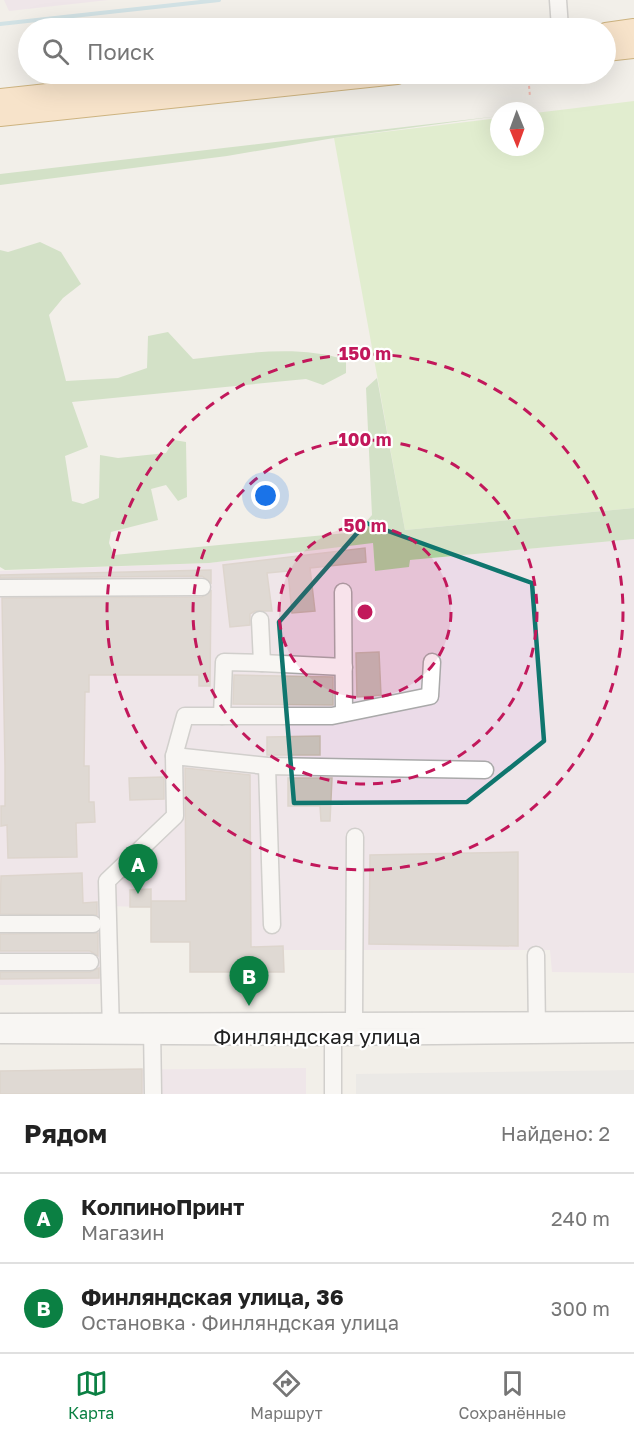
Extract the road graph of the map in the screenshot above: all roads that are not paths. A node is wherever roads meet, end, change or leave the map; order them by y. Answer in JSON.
{"nodes":[{"id":1,"x":558,"y":0,"type":"edge"},
{"id":2,"x":559,"y":18,"type":"edge"},
{"id":3,"x":634,"y":29,"type":"edge"},
{"id":4,"x":616,"y":32,"type":"edge"},
{"id":5,"x":634,"y":48,"type":"edge"},
{"id":6,"x":616,"y":50,"type":"edge"},
{"id":7,"x":139,"y":84,"type":"edge"},
{"id":8,"x":302,"y":84,"type":"edge"},
{"id":9,"x":0,"y":99,"type":"edge"},
{"id":10,"x":0,"y":116,"type":"edge"},
{"id":11,"x":202,"y":587,"type":"dead end"},
{"id":12,"x":0,"y":588,"type":"edge"},
{"id":13,"x":343,"y":592,"type":"dead end"},
{"id":14,"x":260,"y":620,"type":"dead end"},
{"id":15,"x":432,"y":662,"type":"dead end"},
{"id":16,"x":262,"y":663,"type":"junction"},
{"id":17,"x":344,"y":667,"type":"junction"},
{"id":18,"x":344,"y":713,"type":"junction"},
{"id":19,"x":222,"y":716,"type":"junction"},
{"id":20,"x":174,"y":756,"type":"junction"},
{"id":21,"x":267,"y":766,"type":"junction"},
{"id":22,"x":485,"y":770,"type":"dead end"},
{"id":23,"x":356,"y":837,"type":"dead end"},
{"id":24,"x":0,"y":924,"type":"edge"},
{"id":25,"x":93,"y":924,"type":"dead end"},
{"id":26,"x":272,"y":925,"type":"dead end"},
{"id":27,"x":536,"y":955,"type":"dead end"},
{"id":28,"x":0,"y":962,"type":"edge"},
{"id":29,"x":90,"y":962,"type":"dead end"},
{"id":30,"x":634,"y":1020,"type":"edge"},
{"id":31,"x":354,"y":1021,"type":"junction"},
{"id":32,"x":0,"y":1022,"type":"edge"},
{"id":33,"x":537,"y":1028,"type":"junction"},
{"id":34,"x":111,"y":1029,"type":"junction"},
{"id":35,"x":152,"y":1029,"type":"junction"},
{"id":36,"x":634,"y":1034,"type":"edge"},
{"id":37,"x":0,"y":1035,"type":"edge"},
{"id":38,"x":333,"y":1037,"type":"junction"},
{"id":39,"x":153,"y":1094,"type":"edge"},
{"id":40,"x":333,"y":1094,"type":"edge"}],
"edges":[{"from":1,"to":2,"type":"street"},
{"from":3,"to":4,"type":"main road"},
{"from":5,"to":6,"type":"main road"},
{"from":7,"to":9,"type":"main road"},
{"from":8,"to":10,"type":"main road"},
{"from":11,"to":12,"type":"street"},
{"from":13,"to":17,"type":"street"},
{"from":14,"to":16,"type":"street"},
{"from":15,"to":18,"type":"street"},
{"from":16,"to":17,"type":"street"},
{"from":16,"to":19,"type":"street"},
{"from":17,"to":18,"type":"street"},
{"from":18,"to":19,"type":"street"},
{"from":19,"to":20,"type":"street"},
{"from":20,"to":21,"type":"street"},
{"from":20,"to":34,"type":"street"},
{"from":21,"to":22,"type":"street"},
{"from":21,"to":26,"type":"street"},
{"from":23,"to":31,"type":"street"},
{"from":24,"to":25,"type":"street"},
{"from":27,"to":33,"type":"street"},
{"from":28,"to":29,"type":"street"},
{"from":30,"to":33,"type":"street","name":"Финляндская улица"},
{"from":31,"to":33,"type":"street","name":"Финляндская улица"},
{"from":31,"to":35,"type":"street","name":"Финляндская улица"},
{"from":32,"to":34,"type":"street","name":"Финляндская улица"},
{"from":33,"to":36,"type":"street","name":"Финляндская улица"},
{"from":33,"to":38,"type":"street","name":"Финляндская улица"},
{"from":34,"to":35,"type":"street","name":"Финляндская улица"},
{"from":34,"to":37,"type":"street","name":"Финляндская улица"},
{"from":35,"to":38,"type":"street","name":"Финляндская улица"},
{"from":35,"to":39,"type":"street"},
{"from":38,"to":40,"type":"street"}]}
